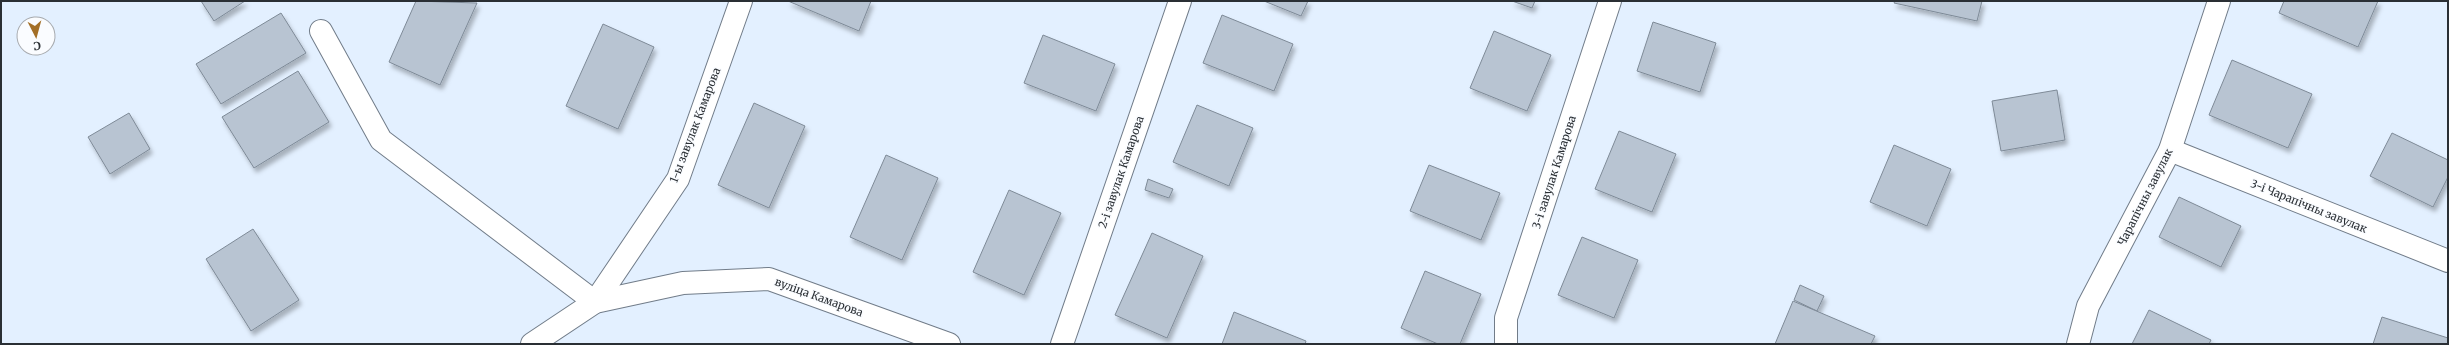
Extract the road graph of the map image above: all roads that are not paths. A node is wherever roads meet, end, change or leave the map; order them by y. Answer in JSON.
{"nodes":[{"id":1,"x":741,"y":1,"type":"edge"},
{"id":2,"x":1180,"y":1,"type":"edge"},
{"id":3,"x":1610,"y":1,"type":"edge"},
{"id":4,"x":2219,"y":1,"type":"edge"},
{"id":5,"x":321,"y":31,"type":"dead end"},
{"id":6,"x":2170,"y":150,"type":"junction"},
{"id":7,"x":2448,"y":261,"type":"edge"},
{"id":8,"x":595,"y":302,"type":"junction"},
{"id":9,"x":532,"y":344,"type":"edge"},
{"id":10,"x":949,"y":344,"type":"edge"},
{"id":11,"x":1062,"y":344,"type":"edge"},
{"id":12,"x":1506,"y":344,"type":"edge"},
{"id":13,"x":2078,"y":344,"type":"edge"}],
"edges":[{"from":1,"to":8,"type":"street","name":"1-ы завулак Камарова"},
{"from":2,"to":11,"type":"street","name":"2-і завулак Камарова"},
{"from":3,"to":12,"type":"street","name":"3-і завулак Камарова"},
{"from":4,"to":6,"type":"street","name":"Чарапічны завулак"},
{"from":5,"to":8,"type":"street"},
{"from":6,"to":7,"type":"street","name":"3-і Чарапічны завулак"},
{"from":6,"to":13,"type":"street","name":"Чарапічны завулак"},
{"from":8,"to":9,"type":"street","name":"вуліца Камарова"},
{"from":8,"to":10,"type":"street","name":"вуліца Камарова"}]}
